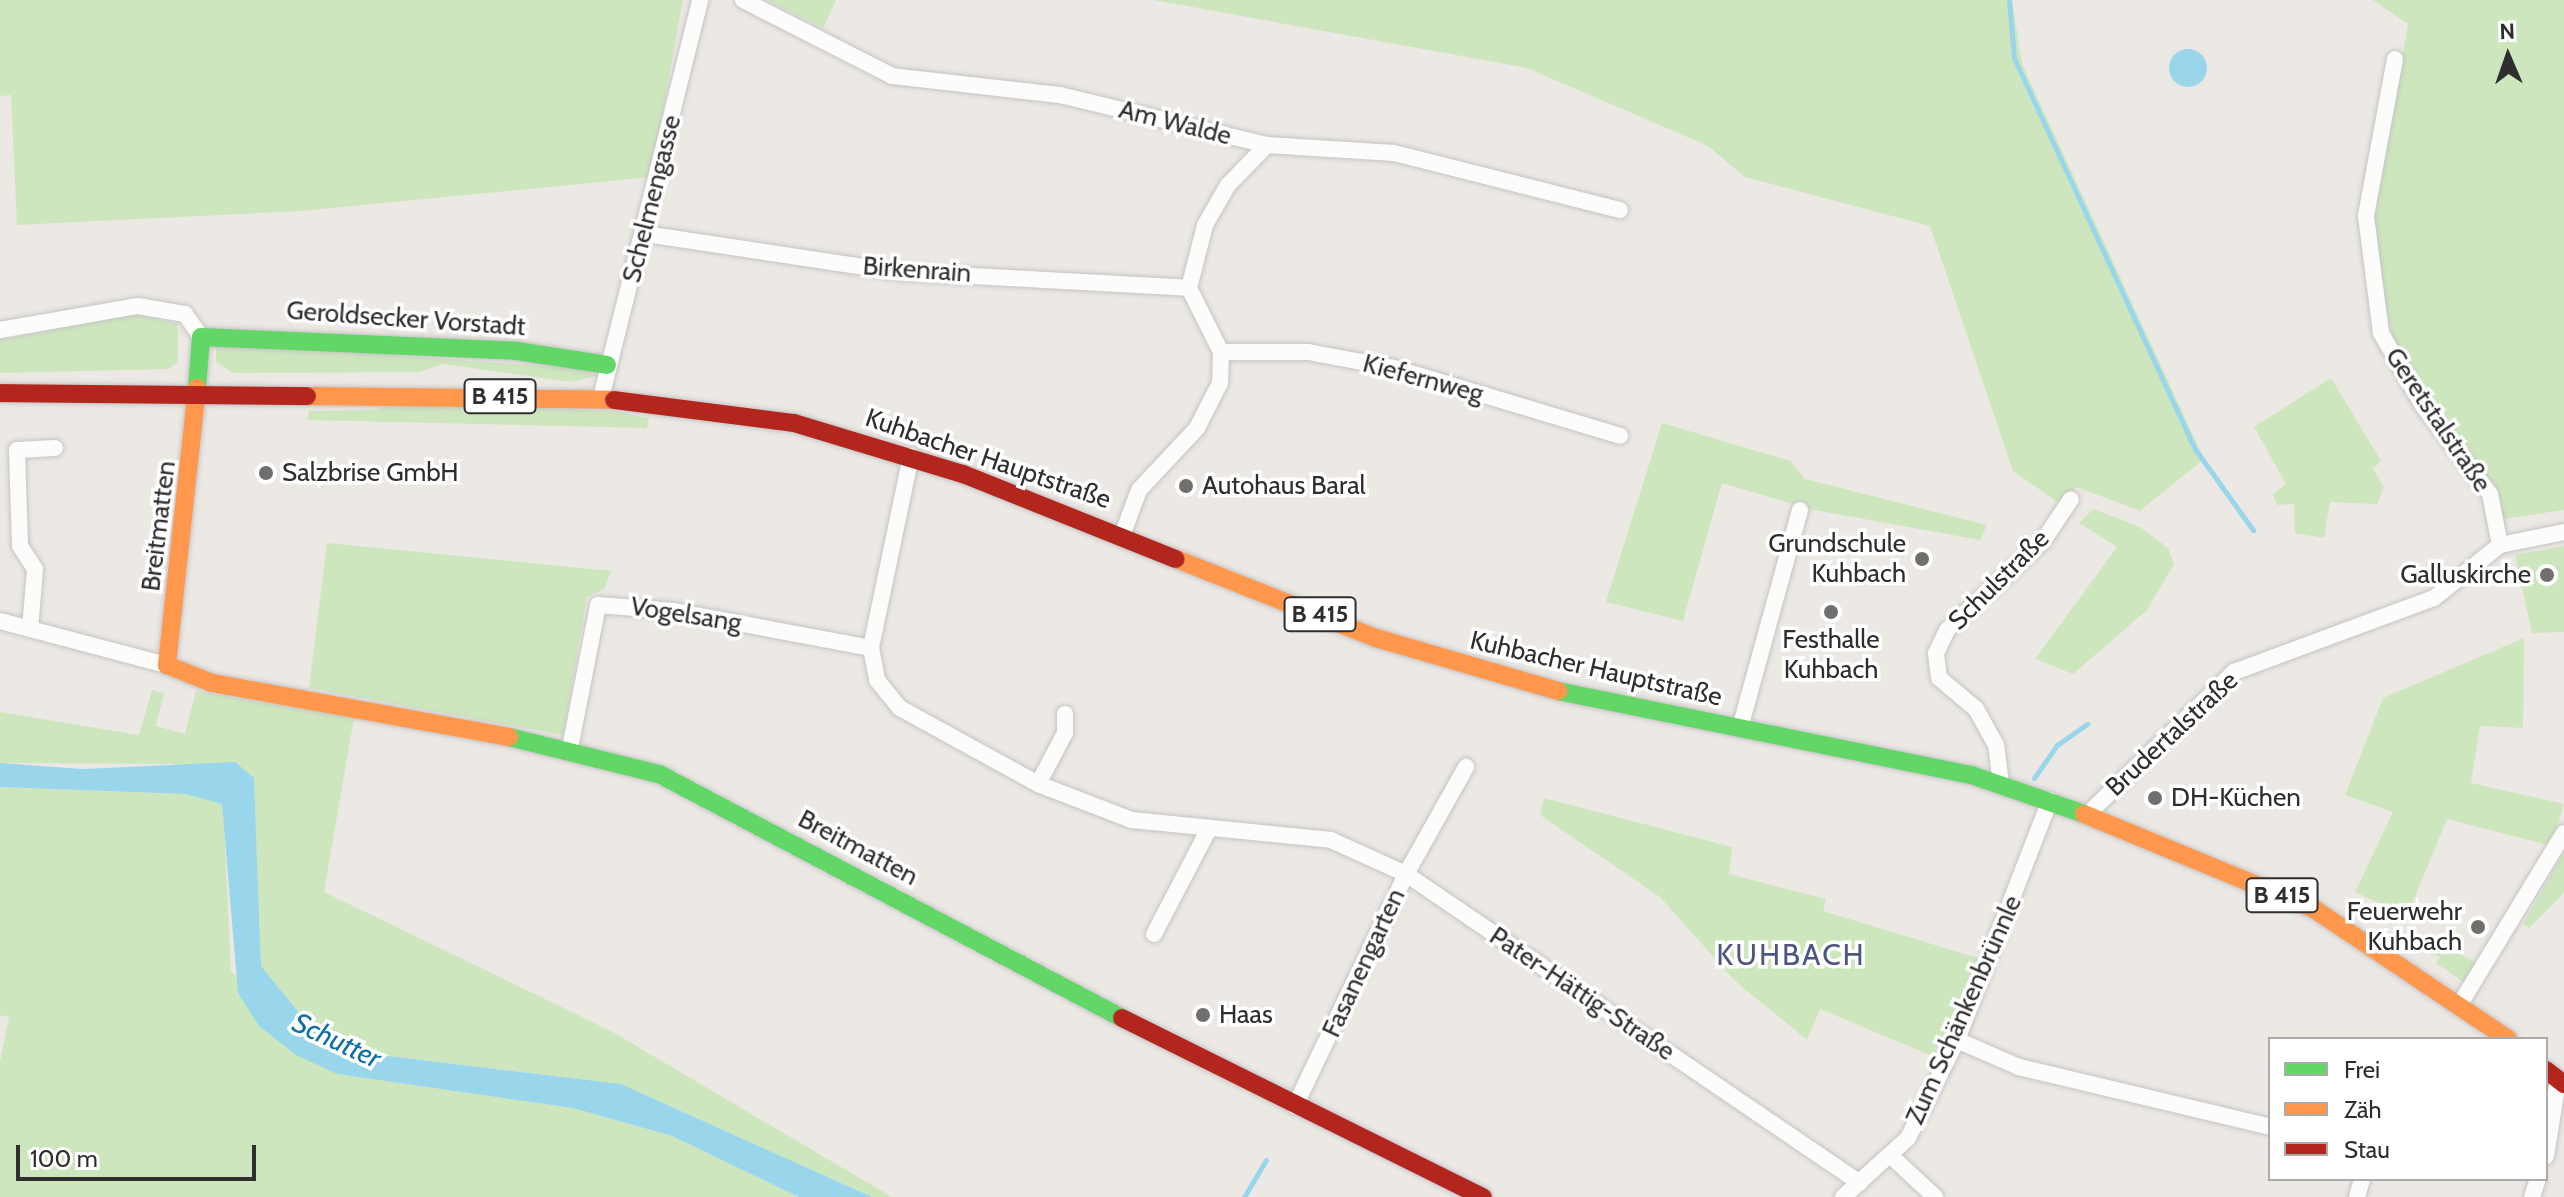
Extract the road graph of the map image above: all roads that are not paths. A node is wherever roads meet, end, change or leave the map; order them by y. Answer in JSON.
{"nodes":[{"id":1,"x":700,"y":0,"type":"edge"},
{"id":2,"x":743,"y":0,"type":"edge"},
{"id":3,"x":2395,"y":59,"type":"dead end"},
{"id":4,"x":1267,"y":145,"type":"junction"},
{"id":5,"x":1620,"y":210,"type":"dead end"},
{"id":6,"x":646,"y":234,"type":"junction"},
{"id":7,"x":1189,"y":288,"type":"junction"},
{"id":8,"x":0,"y":330,"type":"edge"},
{"id":9,"x":201,"y":337,"type":"junction"},
{"id":10,"x":1221,"y":352,"type":"junction"},
{"id":11,"x":607,"y":365,"type":"junction"},
{"id":12,"x":0,"y":393,"type":"edge"},
{"id":13,"x":198,"y":393,"type":"junction"},
{"id":14,"x":601,"y":398,"type":"junction"},
{"id":15,"x":1620,"y":436,"type":"dead end"},
{"id":16,"x":55,"y":448,"type":"dead end"},
{"id":17,"x":911,"y":456,"type":"junction"},
{"id":18,"x":2071,"y":499,"type":"dead end"},
{"id":19,"x":1800,"y":510,"type":"dead end"},
{"id":20,"x":2564,"y":532,"type":"edge"},
{"id":21,"x":1123,"y":533,"type":"junction"},
{"id":22,"x":2500,"y":545,"type":"junction"},
{"id":23,"x":0,"y":621,"type":"edge"},
{"id":24,"x":30,"y":629,"type":"junction"},
{"id":25,"x":871,"y":648,"type":"junction"},
{"id":26,"x":167,"y":665,"type":"junction"},
{"id":27,"x":1065,"y":714,"type":"dead end"},
{"id":28,"x":1740,"y":728,"type":"junction"},
{"id":29,"x":570,"y":748,"type":"junction"},
{"id":30,"x":1466,"y":767,"type":"dead end"},
{"id":31,"x":1038,"y":784,"type":"junction"},
{"id":32,"x":2001,"y":784,"type":"junction"},
{"id":33,"x":2050,"y":800,"type":"junction"},
{"id":34,"x":2088,"y":814,"type":"junction"},
{"id":35,"x":1209,"y":829,"type":"junction"},
{"id":36,"x":2564,"y":833,"type":"edge"},
{"id":37,"x":1406,"y":874,"type":"junction"},
{"id":38,"x":1154,"y":934,"type":"dead end"},
{"id":39,"x":2460,"y":1004,"type":"junction"},
{"id":40,"x":2505,"y":1037,"type":"edge"},
{"id":41,"x":1957,"y":1040,"type":"junction"},
{"id":42,"x":2556,"y":1078,"type":"edge"},
{"id":43,"x":1295,"y":1106,"type":"junction"},
{"id":44,"x":2268,"y":1127,"type":"edge"},
{"id":45,"x":2548,"y":1140,"type":"edge"},
{"id":46,"x":1892,"y":1157,"type":"junction"},
{"id":47,"x":1860,"y":1183,"type":"junction"},
{"id":48,"x":1483,"y":1197,"type":"edge"},
{"id":49,"x":1843,"y":1197,"type":"edge"},
{"id":50,"x":1935,"y":1197,"type":"edge"}],
"edges":[{"from":1,"to":6,"type":"street","name":"Schelmengasse"},
{"from":2,"to":4,"type":"street","name":"Am Walde"},
{"from":3,"to":22,"type":"street","name":"Geretstalstraße"},
{"from":4,"to":5,"type":"street","name":"Am Walde"},
{"from":4,"to":7,"type":"street"},
{"from":6,"to":7,"type":"street","name":"Birkenrain"},
{"from":6,"to":11,"type":"street","name":"Schelmengasse"},
{"from":7,"to":10,"type":"street"},
{"from":8,"to":9,"type":"street"},
{"from":9,"to":11,"type":"main road","name":"Geroldsecker Vorstadt"},
{"from":9,"to":13,"type":"main road"},
{"from":10,"to":15,"type":"street","name":"Kiefernweg"},
{"from":10,"to":21,"type":"street"},
{"from":11,"to":14,"type":"street","name":"Schelmengasse"},
{"from":12,"to":13,"type":"main road","number":"B 415"},
{"from":13,"to":14,"type":"main road","number":"B 415"},
{"from":13,"to":26,"type":"main road","name":"Breitmatten"},
{"from":14,"to":17,"type":"main road","name":"Kuhbacher Hauptstraße","number":"B 415"},
{"from":16,"to":24,"type":"street"},
{"from":17,"to":21,"type":"main road","name":"Kuhbacher Hauptstraße","number":"B 415"},
{"from":17,"to":25,"type":"street","name":"Fasanengarten"},
{"from":18,"to":32,"type":"street","name":"Schulstraße"},
{"from":19,"to":28,"type":"street"},
{"from":20,"to":22,"type":"street","name":"Brudertalstraße"},
{"from":21,"to":28,"type":"main road","name":"Kuhbacher Hauptstraße","number":"B 415"},
{"from":22,"to":34,"type":"street","name":"Brudertalstraße"},
{"from":23,"to":24,"type":"street","name":"Breitmatten"},
{"from":24,"to":26,"type":"street","name":"Breitmatten"},
{"from":25,"to":29,"type":"street","name":"Vogelsang"},
{"from":25,"to":31,"type":"street","name":"Fasanengarten"},
{"from":26,"to":29,"type":"main road","name":"Breitmatten"},
{"from":27,"to":31,"type":"street"},
{"from":28,"to":32,"type":"main road","name":"Kuhbacher Hauptstraße","number":"B 415"},
{"from":29,"to":43,"type":"main road","name":"Breitmatten"},
{"from":30,"to":37,"type":"street"},
{"from":31,"to":35,"type":"street","name":"Fasanengarten"},
{"from":32,"to":33,"type":"main road","name":"Kuhbacher Hauptstraße","number":"B 415"},
{"from":33,"to":34,"type":"main road","name":"Kuhbacher Hauptstraße","number":"B 415"},
{"from":33,"to":41,"type":"street","name":"Zum Schänkenbrünnle"},
{"from":34,"to":39,"type":"main road","name":"Kuhbacher Hauptstraße","number":"B 415"},
{"from":35,"to":37,"type":"street","name":"Fasanengarten"},
{"from":35,"to":38,"type":"street"},
{"from":36,"to":39,"type":"street"},
{"from":37,"to":43,"type":"street","name":"Fasanengarten"},
{"from":37,"to":47,"type":"street","name":"Pater-Hättig-Straße"},
{"from":39,"to":40,"type":"main road","name":"Kuhbacher Hauptstraße","number":"B 415"},
{"from":41,"to":44,"type":"street"},
{"from":41,"to":46,"type":"street","name":"Zum Schänkenbrünnle"},
{"from":42,"to":45,"type":"street"},
{"from":43,"to":48,"type":"main road","name":"Breitmatten"},
{"from":46,"to":47,"type":"street","name":"Zum Schänkenbrünnle"},
{"from":46,"to":50,"type":"street"},
{"from":47,"to":49,"type":"street","name":"Zum Schänkenbrünnle"}]}
